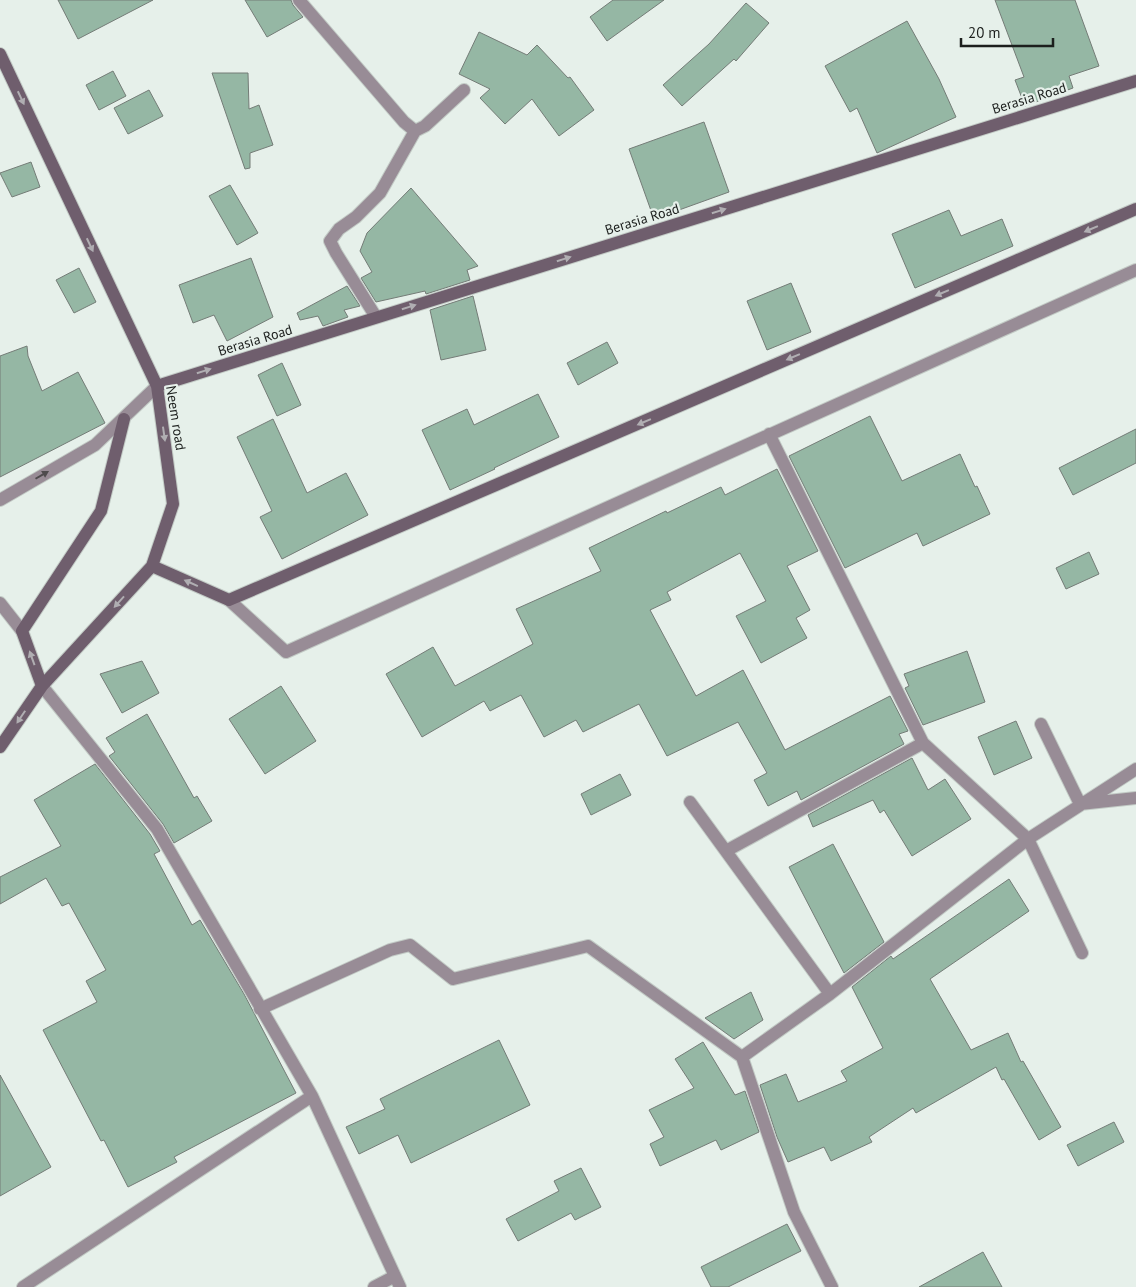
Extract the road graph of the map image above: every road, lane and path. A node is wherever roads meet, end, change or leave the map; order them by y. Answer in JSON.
{"nodes":[{"id":1,"x":299,"y":0,"type":"edge"},
{"id":2,"x":0,"y":54,"type":"edge"},
{"id":3,"x":1136,"y":81,"type":"edge"},
{"id":4,"x":464,"y":90,"type":"dead end"},
{"id":5,"x":415,"y":131,"type":"junction"},
{"id":6,"x":1136,"y":209,"type":"edge"},
{"id":7,"x":1136,"y":270,"type":"edge"},
{"id":8,"x":376,"y":318,"type":"junction"},
{"id":9,"x":157,"y":386,"type":"junction"},
{"id":10,"x":124,"y":418,"type":"junction"},
{"id":11,"x":769,"y":434,"type":"junction"},
{"id":12,"x":0,"y":500,"type":"edge"},
{"id":13,"x":152,"y":566,"type":"junction"},
{"id":14,"x":229,"y":600,"type":"junction"},
{"id":15,"x":0,"y":603,"type":"edge"},
{"id":16,"x":22,"y":631,"type":"junction"},
{"id":17,"x":42,"y":686,"type":"junction"},
{"id":18,"x":1041,"y":724,"type":"dead end"},
{"id":19,"x":923,"y":743,"type":"junction"},
{"id":20,"x":0,"y":747,"type":"edge"},
{"id":21,"x":1136,"y":768,"type":"edge"},
{"id":22,"x":1136,"y":798,"type":"edge"},
{"id":23,"x":690,"y":802,"type":"dead end"},
{"id":24,"x":1080,"y":804,"type":"junction"},
{"id":25,"x":1028,"y":839,"type":"junction"},
{"id":26,"x":726,"y":851,"type":"junction"},
{"id":27,"x":1082,"y":953,"type":"dead end"},
{"id":28,"x":830,"y":994,"type":"junction"},
{"id":29,"x":260,"y":1009,"type":"junction"},
{"id":30,"x":742,"y":1057,"type":"junction"},
{"id":31,"x":312,"y":1096,"type":"junction"},
{"id":32,"x":397,"y":1281,"type":"edge"},
{"id":33,"x":22,"y":1287,"type":"edge"},
{"id":34,"x":374,"y":1287,"type":"edge"},
{"id":35,"x":832,"y":1287,"type":"edge"}],
"edges":[{"from":1,"to":5,"type":"street"},
{"from":2,"to":9,"type":"street","name":"Neem road","one_way":true},
{"from":8,"to":3,"type":"street","name":"Berasia Road","one_way":true},
{"from":4,"to":5,"type":"street"},
{"from":5,"to":8,"type":"street"},
{"from":6,"to":14,"type":"street","one_way":true},
{"from":7,"to":11,"type":"street"},
{"from":9,"to":8,"type":"street","name":"Berasia Road","one_way":true},
{"from":9,"to":10,"type":"street"},
{"from":9,"to":13,"type":"street","name":"Neem road","one_way":true},
{"from":12,"to":10,"type":"street","one_way":true},
{"from":10,"to":16,"type":"street"},
{"from":11,"to":14,"type":"street"},
{"from":11,"to":19,"type":"street"},
{"from":14,"to":13,"type":"street","one_way":true},
{"from":13,"to":17,"type":"street","name":"Neem road","one_way":true},
{"from":15,"to":16,"type":"street"},
{"from":17,"to":16,"type":"street","one_way":true},
{"from":17,"to":20,"type":"street","one_way":true},
{"from":17,"to":29,"type":"street"},
{"from":18,"to":24,"type":"street"},
{"from":19,"to":25,"type":"street"},
{"from":19,"to":26,"type":"street"},
{"from":21,"to":24,"type":"street"},
{"from":22,"to":24,"type":"street"},
{"from":23,"to":26,"type":"street"},
{"from":24,"to":25,"type":"street"},
{"from":25,"to":27,"type":"street"},
{"from":25,"to":28,"type":"street"},
{"from":26,"to":28,"type":"street"},
{"from":28,"to":30,"type":"street"},
{"from":29,"to":30,"type":"street"},
{"from":29,"to":31,"type":"street"},
{"from":30,"to":35,"type":"street"},
{"from":31,"to":32,"type":"street"},
{"from":31,"to":33,"type":"street"},
{"from":32,"to":34,"type":"street"}]}
